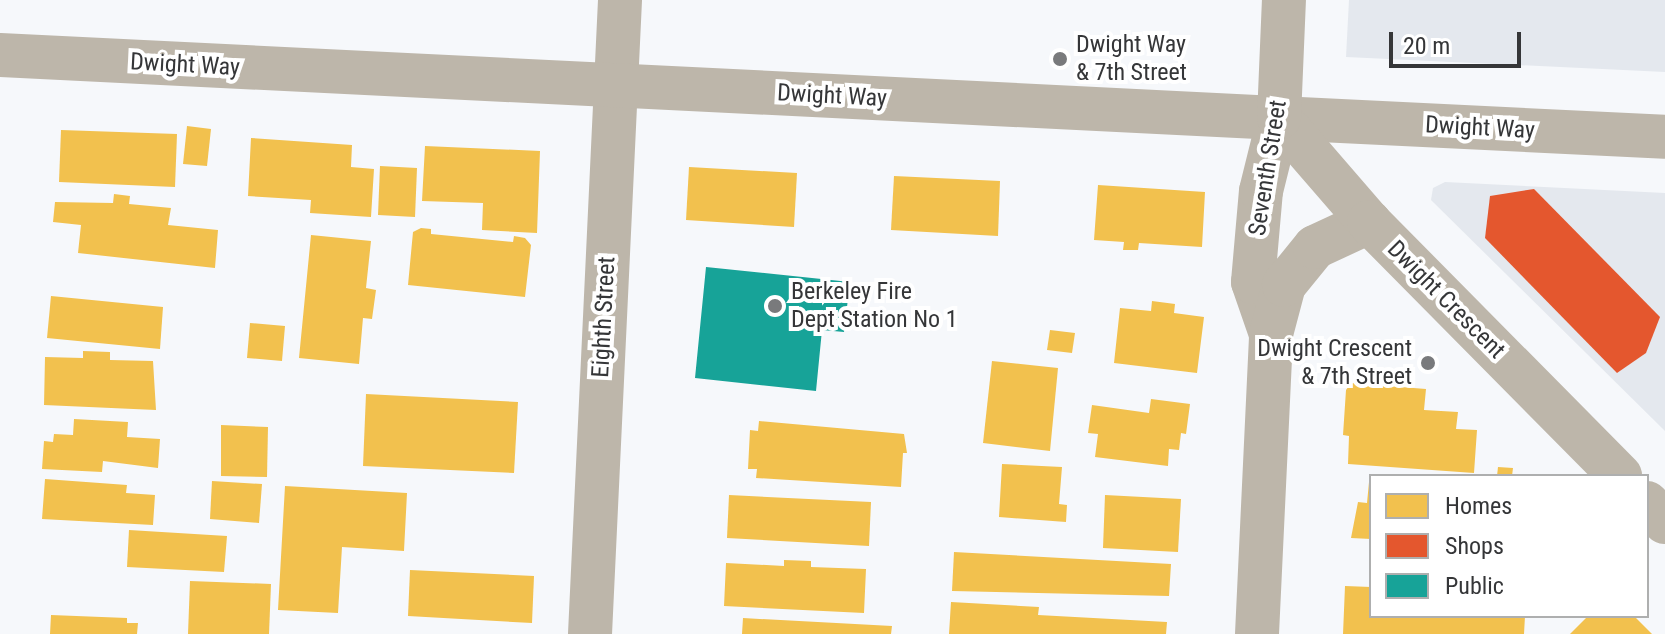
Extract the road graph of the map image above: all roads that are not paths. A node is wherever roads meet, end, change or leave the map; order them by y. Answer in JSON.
{"nodes":[{"id":1,"x":620,"y":0,"type":"edge"},
{"id":2,"x":1284,"y":0,"type":"edge"},
{"id":3,"x":0,"y":55,"type":"edge"},
{"id":4,"x":615,"y":87,"type":"junction"},
{"id":5,"x":1279,"y":118,"type":"junction"},
{"id":6,"x":1665,"y":137,"type":"edge"},
{"id":7,"x":1369,"y":222,"type":"junction"},
{"id":8,"x":1271,"y":334,"type":"junction"},
{"id":9,"x":1618,"y":474,"type":"edge"},
{"id":10,"x":1649,"y":505,"type":"edge"},
{"id":11,"x":1665,"y":522,"type":"edge"},
{"id":12,"x":590,"y":634,"type":"edge"},
{"id":13,"x":1257,"y":634,"type":"edge"}],
"edges":[{"from":1,"to":4,"type":"street","name":"Eighth Street"},
{"from":2,"to":5,"type":"street","name":"Seventh Street"},
{"from":3,"to":4,"type":"street","name":"Dwight Way"},
{"from":4,"to":5,"type":"street","name":"Dwight Way"},
{"from":4,"to":12,"type":"street","name":"Eighth Street"},
{"from":5,"to":6,"type":"street","name":"Dwight Way"},
{"from":5,"to":7,"type":"street","name":"Dwight Crescent"},
{"from":5,"to":8,"type":"street","name":"Seventh Street"},
{"from":7,"to":8,"type":"street","name":"Seventh Street"},
{"from":7,"to":9,"type":"street","name":"Dwight Crescent"},
{"from":8,"to":13,"type":"street","name":"Seventh Street"},
{"from":10,"to":11,"type":"street"}]}
